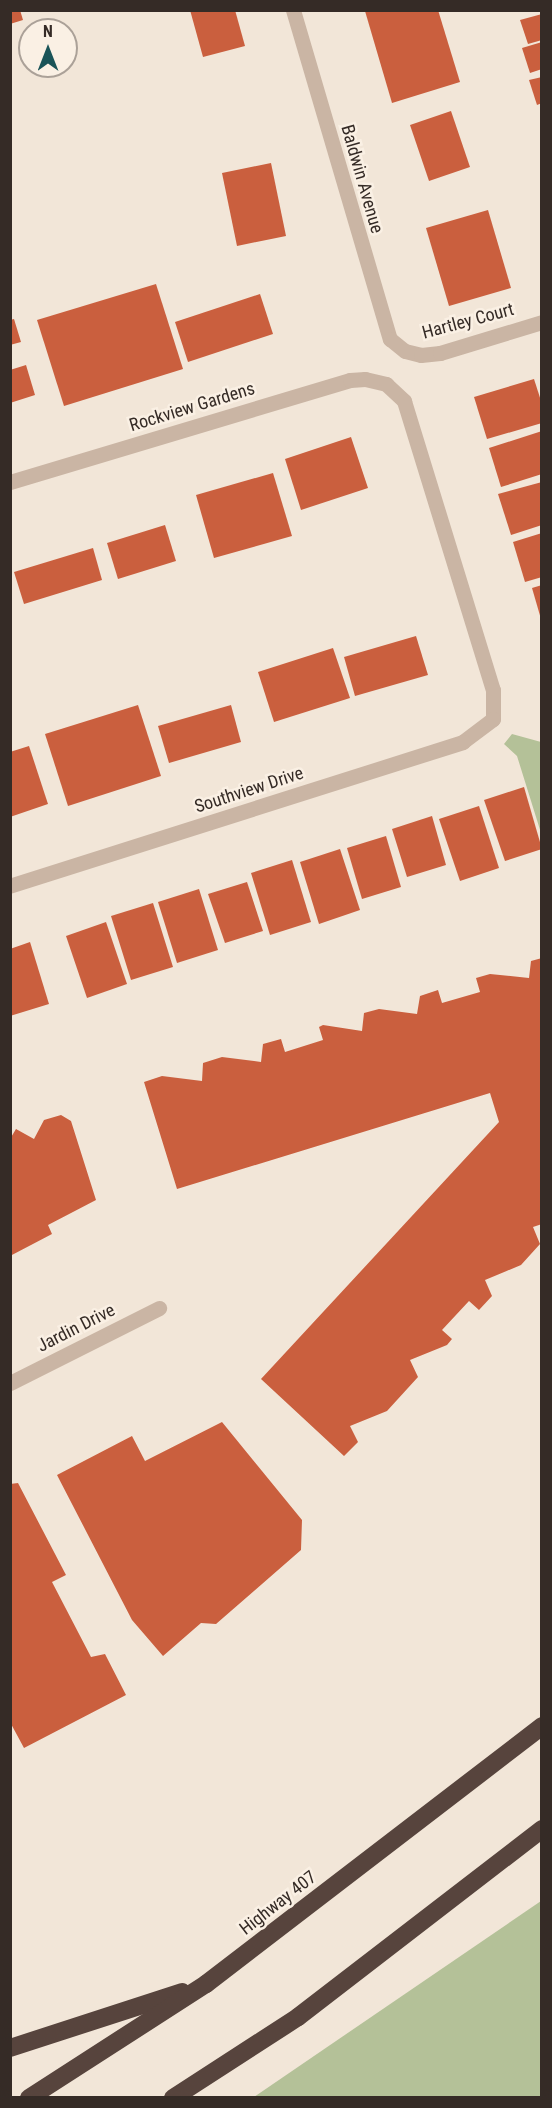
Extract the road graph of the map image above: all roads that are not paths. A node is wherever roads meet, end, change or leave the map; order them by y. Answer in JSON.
{"nodes":[{"id":1,"x":293,"y":10,"type":"edge"},
{"id":2,"x":542,"y":322,"type":"edge"},
{"id":3,"x":405,"y":351,"type":"joint"},
{"id":4,"x":10,"y":482,"type":"edge"},
{"id":5,"x":493,"y":718,"type":"joint"},
{"id":6,"x":10,"y":886,"type":"edge"},
{"id":7,"x":159,"y":1308,"type":"dead end"},
{"id":8,"x":10,"y":1383,"type":"edge"},
{"id":9,"x":542,"y":1726,"type":"edge"},
{"id":10,"x":542,"y":1829,"type":"edge"},
{"id":11,"x":206,"y":1984,"type":"junction"},
{"id":12,"x":10,"y":2048,"type":"edge"},
{"id":13,"x":29,"y":2097,"type":"edge"},
{"id":14,"x":173,"y":2097,"type":"edge"}],
"edges":[{"from":1,"to":3,"type":"street","name":"Baldwin Avenue"},
{"from":2,"to":3,"type":"street","name":"Hartley Court"},
{"from":4,"to":5,"type":"street","name":"Rockview Gardens"},
{"from":5,"to":6,"type":"street","name":"Southview Drive"},
{"from":7,"to":8,"type":"street","name":"Jardin Drive"},
{"from":9,"to":11,"type":"highway","name":"Highway 407"},
{"from":10,"to":14,"type":"highway"},
{"from":11,"to":12,"type":"highway"},
{"from":11,"to":13,"type":"highway","name":"Highway 407"}]}
